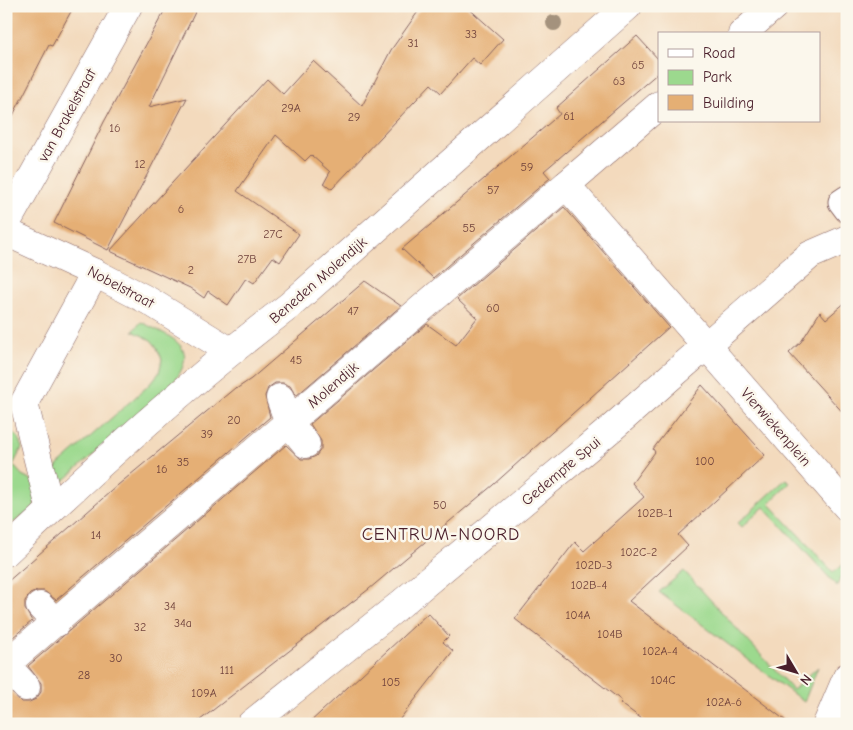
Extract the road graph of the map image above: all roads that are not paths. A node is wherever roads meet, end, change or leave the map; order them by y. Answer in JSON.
{"nodes":[{"id":1,"x":128,"y":6,"type":"edge"},
{"id":2,"x":628,"y":6,"type":"edge"},
{"id":3,"x":774,"y":6,"type":"edge"},
{"id":4,"x":744,"y":32,"type":"edge"},
{"id":5,"x":658,"y":106,"type":"edge"},
{"id":6,"x":566,"y":185,"type":"junction"},
{"id":7,"x":847,"y":198,"type":"edge"},
{"id":8,"x":847,"y":210,"type":"edge"},
{"id":9,"x":6,"y":224,"type":"edge"},
{"id":10,"x":6,"y":232,"type":"edge"},
{"id":11,"x":847,"y":239,"type":"edge"},
{"id":12,"x":95,"y":273,"type":"junction"},
{"id":13,"x":706,"y":346,"type":"junction"},
{"id":14,"x":230,"y":351,"type":"junction"},
{"id":15,"x":284,"y":410,"type":"junction"},
{"id":16,"x":306,"y":444,"type":"dead end"},
{"id":17,"x":54,"y":506,"type":"junction"},
{"id":18,"x":847,"y":507,"type":"edge"},
{"id":19,"x":6,"y":552,"type":"edge"},
{"id":20,"x":6,"y":665,"type":"edge"},
{"id":21,"x":847,"y":677,"type":"edge"},
{"id":22,"x":26,"y":687,"type":"dead end"},
{"id":23,"x":251,"y":724,"type":"edge"},
{"id":24,"x":827,"y":724,"type":"edge"}],
"edges":[{"from":1,"to":9,"type":"street","name":"van Brakelstraat"},
{"from":2,"to":14,"type":"street","name":"Beneden Molendijk"},
{"from":3,"to":4,"type":"street"},
{"from":5,"to":6,"type":"street","name":"Molendijk"},
{"from":6,"to":13,"type":"street","name":"Vierwiekenplein"},
{"from":6,"to":15,"type":"street","name":"Molendijk"},
{"from":7,"to":8,"type":"lane"},
{"from":10,"to":12,"type":"street","name":"Nobelstraat"},
{"from":11,"to":13,"type":"street","name":"Gedempte Spui"},
{"from":12,"to":14,"type":"street","name":"Nobelstraat"},
{"from":12,"to":17,"type":"street"},
{"from":13,"to":18,"type":"street","name":"Vierwiekenplein"},
{"from":13,"to":23,"type":"street","name":"Gedempte Spui"},
{"from":14,"to":17,"type":"street","name":"Beneden Molendijk"},
{"from":15,"to":16,"type":"street"},
{"from":15,"to":20,"type":"street","name":"Molendijk"},
{"from":17,"to":19,"type":"street","name":"Beneden Molendijk"},
{"from":20,"to":22,"type":"street"},
{"from":21,"to":24,"type":"street"}]}
